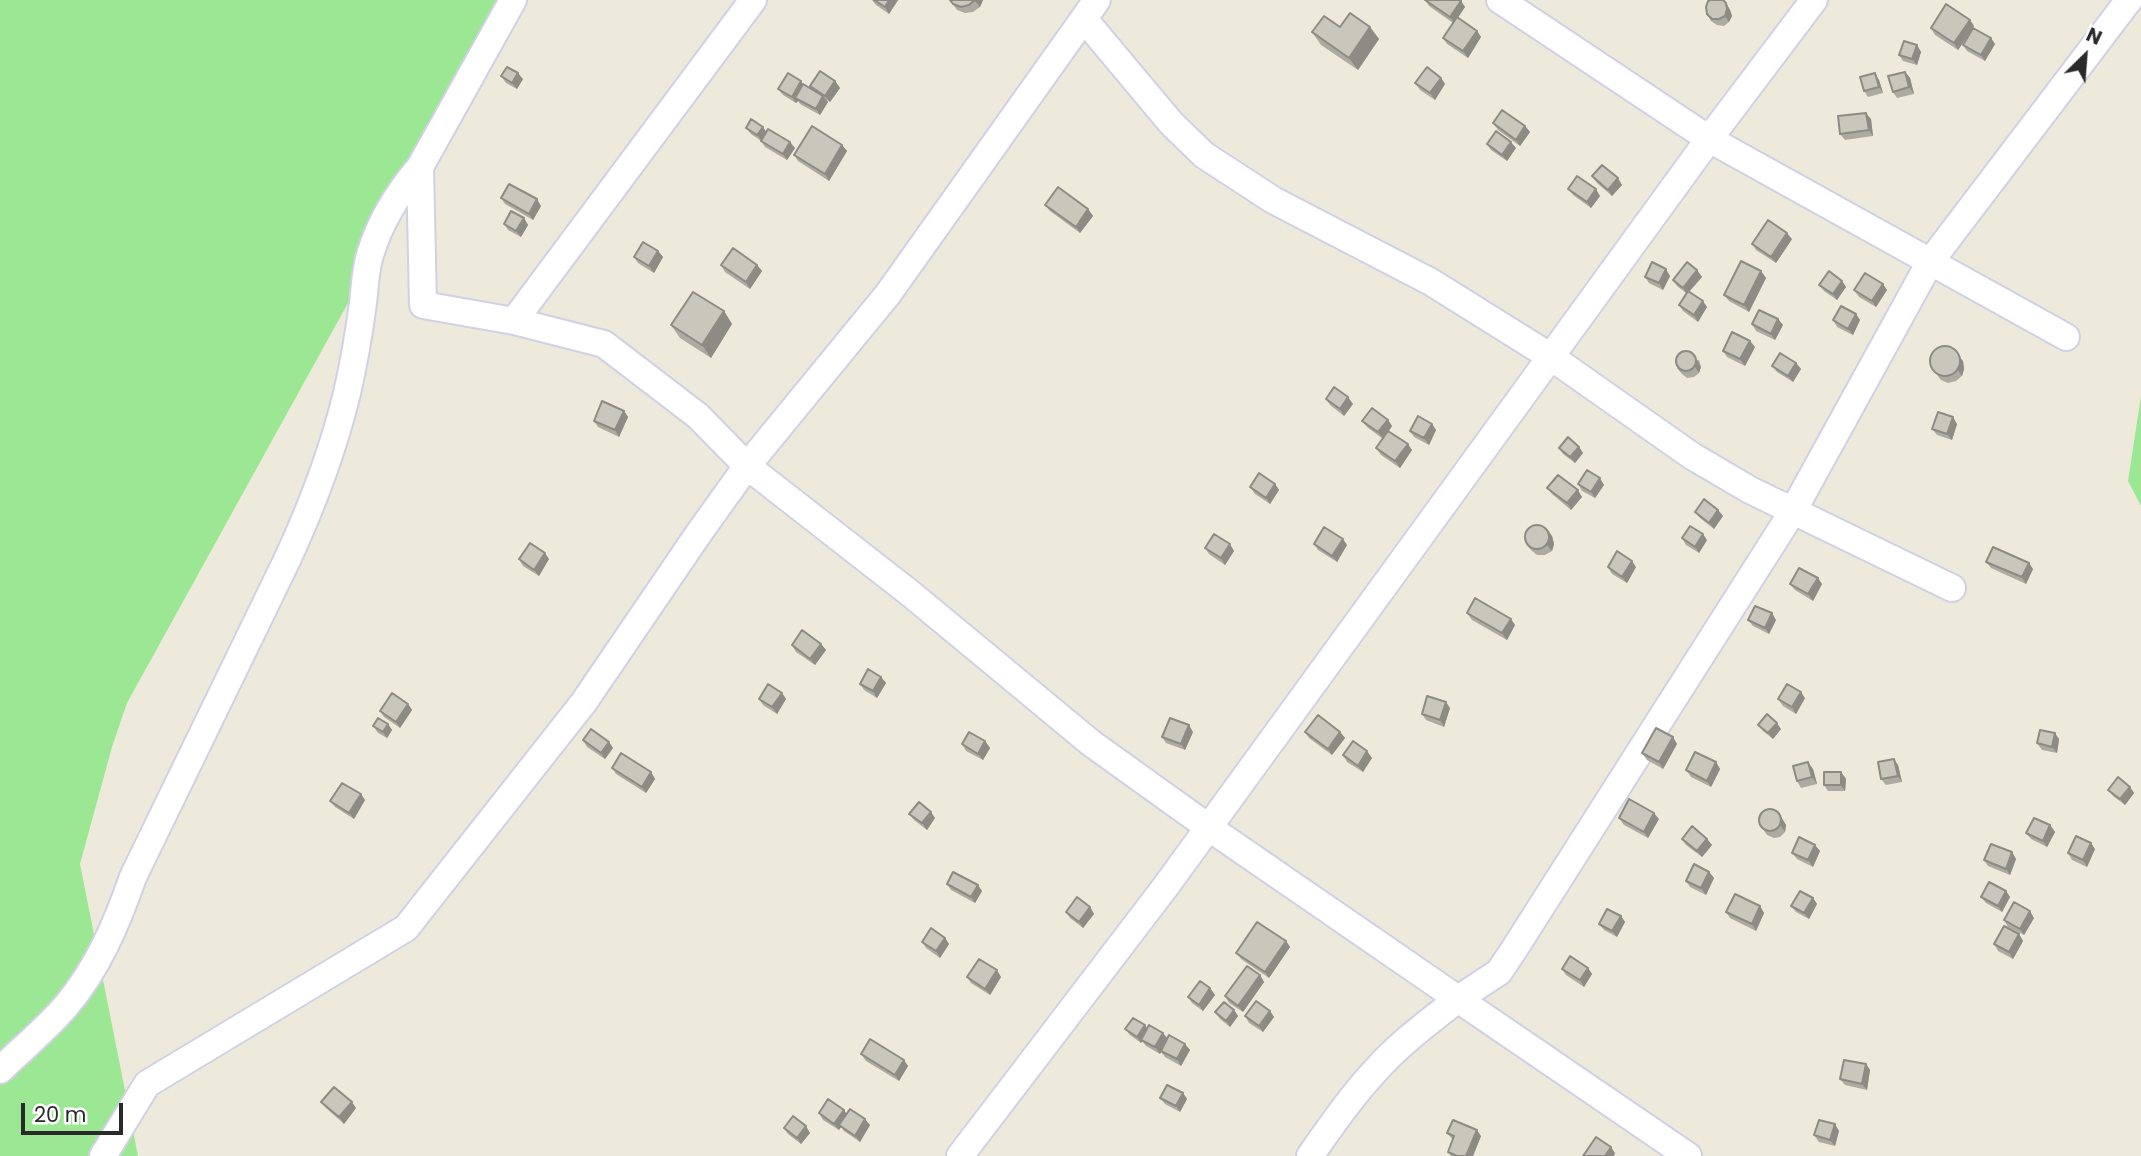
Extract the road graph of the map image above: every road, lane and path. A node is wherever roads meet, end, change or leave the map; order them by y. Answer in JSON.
{"nodes":[{"id":1,"x":513,"y":0,"type":"edge"},
{"id":2,"x":753,"y":0,"type":"edge"},
{"id":3,"x":1500,"y":0,"type":"edge"},
{"id":4,"x":1814,"y":0,"type":"edge"},
{"id":5,"x":2129,"y":0,"type":"edge"},
{"id":6,"x":1091,"y":9,"type":"edge"},
{"id":7,"x":1709,"y":139,"type":"junction"},
{"id":8,"x":420,"y":167,"type":"junction"},
{"id":9,"x":1930,"y":262,"type":"junction"},
{"id":10,"x":514,"y":321,"type":"junction"},
{"id":11,"x":2066,"y":337,"type":"dead end"},
{"id":12,"x":1551,"y":357,"type":"junction"},
{"id":13,"x":747,"y":466,"type":"junction"},
{"id":14,"x":1793,"y":511,"type":"junction"},
{"id":15,"x":1952,"y":588,"type":"dead end"},
{"id":16,"x":1208,"y":827,"type":"junction"},
{"id":17,"x":1458,"y":999,"type":"junction"},
{"id":18,"x":0,"y":1070,"type":"edge"},
{"id":19,"x":103,"y":1156,"type":"edge"},
{"id":20,"x":960,"y":1156,"type":"edge"},
{"id":21,"x":1310,"y":1156,"type":"edge"},
{"id":22,"x":1688,"y":1156,"type":"edge"}],
"edges":[{"from":1,"to":8,"type":"street"},
{"from":2,"to":10,"type":"street"},
{"from":3,"to":7,"type":"street"},
{"from":4,"to":7,"type":"street"},
{"from":5,"to":9,"type":"street"},
{"from":6,"to":12,"type":"street"},
{"from":6,"to":13,"type":"street"},
{"from":7,"to":9,"type":"street"},
{"from":7,"to":12,"type":"street"},
{"from":8,"to":10,"type":"street"},
{"from":8,"to":18,"type":"street"},
{"from":9,"to":11,"type":"street"},
{"from":9,"to":14,"type":"street"},
{"from":10,"to":13,"type":"street"},
{"from":12,"to":14,"type":"street"},
{"from":12,"to":16,"type":"street"},
{"from":13,"to":16,"type":"street"},
{"from":13,"to":19,"type":"street"},
{"from":14,"to":15,"type":"street"},
{"from":14,"to":17,"type":"street"},
{"from":16,"to":17,"type":"street"},
{"from":16,"to":20,"type":"street"},
{"from":17,"to":21,"type":"street"},
{"from":17,"to":22,"type":"street"}]}
